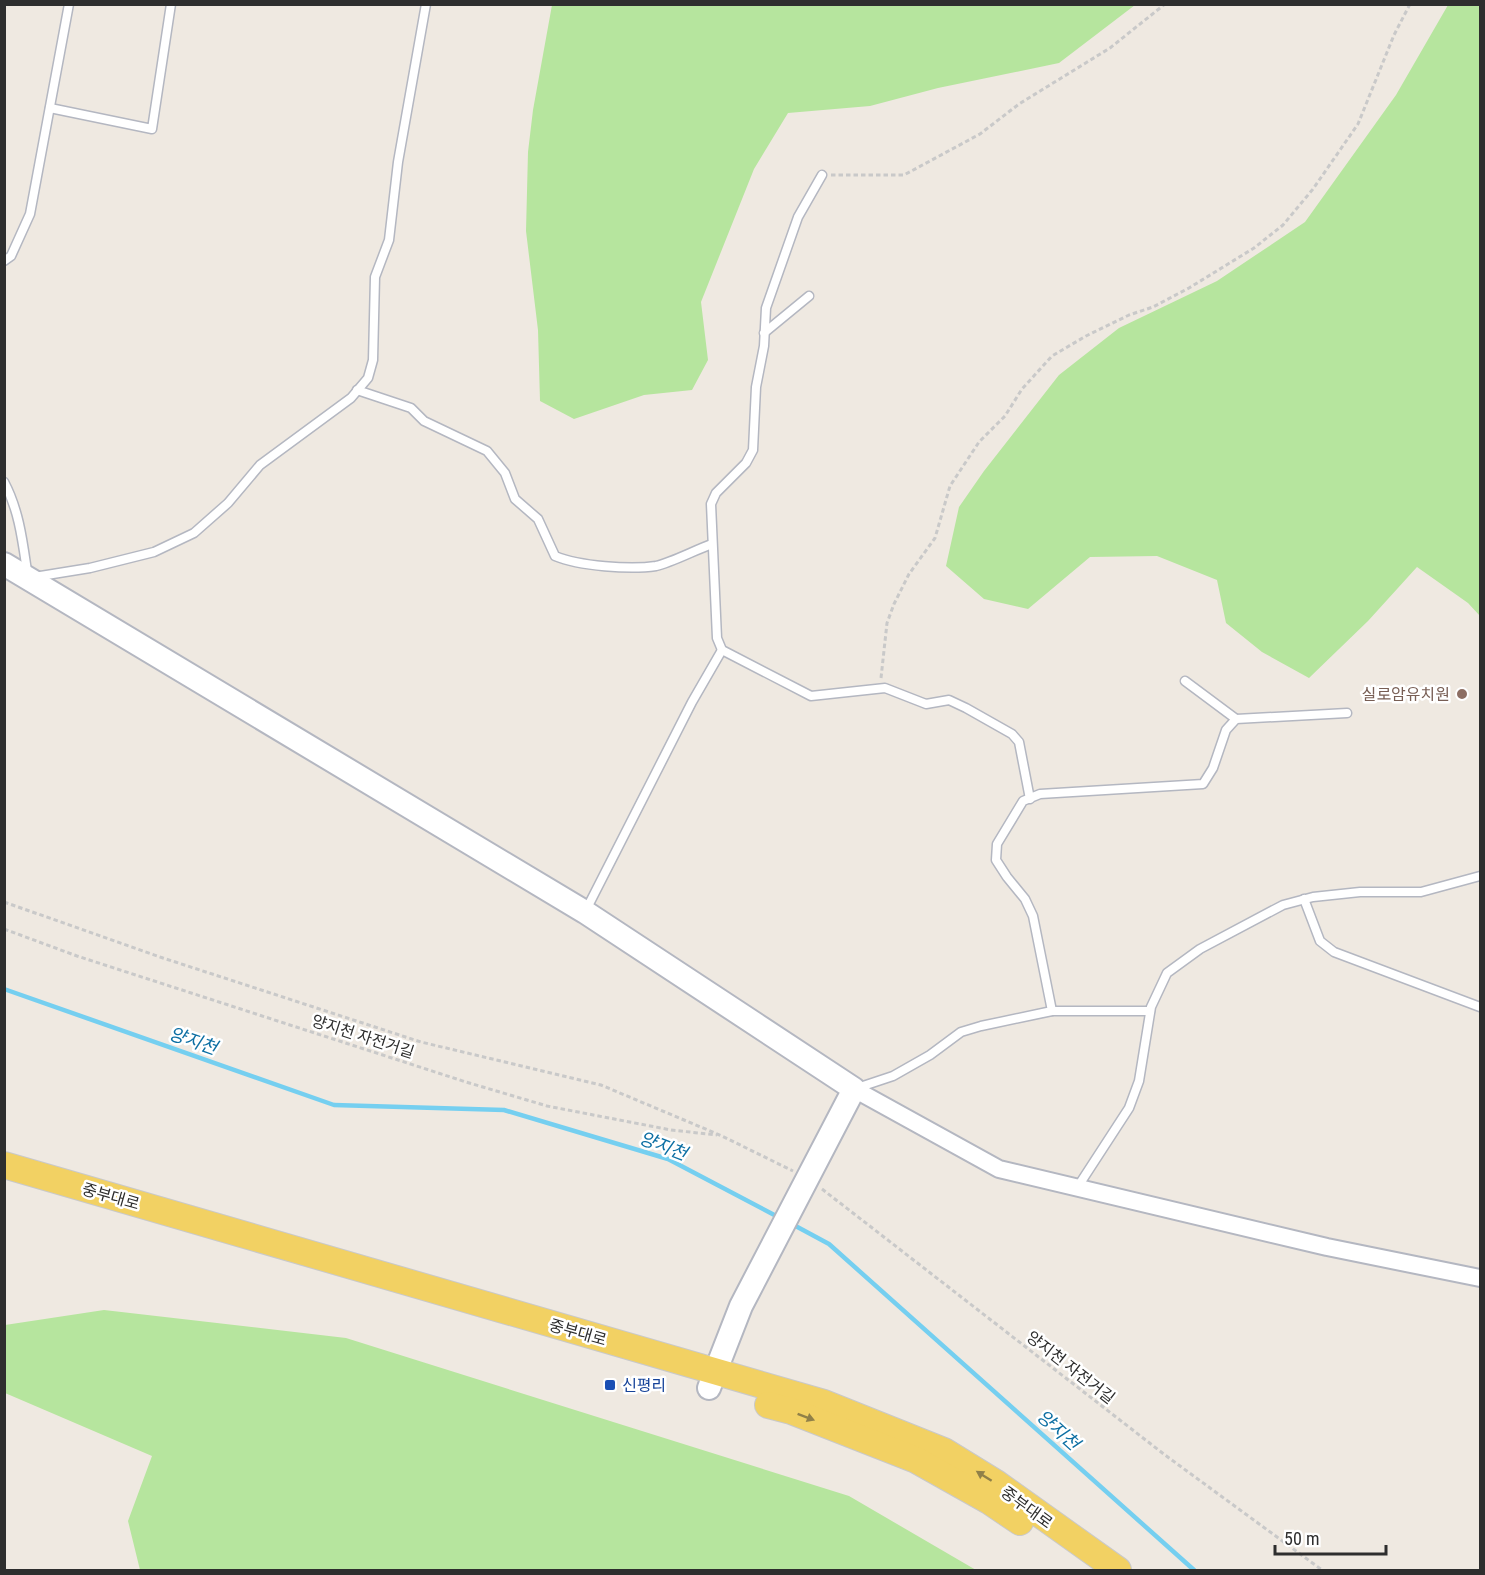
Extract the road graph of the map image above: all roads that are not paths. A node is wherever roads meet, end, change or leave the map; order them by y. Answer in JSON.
{"nodes":[{"id":1,"x":69,"y":4,"type":"edge"},
{"id":2,"x":171,"y":4,"type":"edge"},
{"id":3,"x":426,"y":4,"type":"edge"},
{"id":4,"x":50,"y":108,"type":"junction"},
{"id":5,"x":822,"y":175,"type":"road end"},
{"id":6,"x":4,"y":261,"type":"edge"},
{"id":7,"x":809,"y":296,"type":"dead end"},
{"id":8,"x":764,"y":333,"type":"junction"},
{"id":9,"x":357,"y":390,"type":"junction"},
{"id":10,"x":4,"y":482,"type":"edge"},
{"id":11,"x":712,"y":544,"type":"junction"},
{"id":12,"x":4,"y":564,"type":"edge"},
{"id":13,"x":28,"y":578,"type":"junction"},
{"id":14,"x":722,"y":650,"type":"junction"},
{"id":15,"x":1185,"y":681,"type":"dead end"},
{"id":16,"x":1347,"y":713,"type":"dead end"},
{"id":17,"x":1236,"y":719,"type":"junction"},
{"id":18,"x":1030,"y":799,"type":"junction"},
{"id":19,"x":1480,"y":876,"type":"edge"},
{"id":20,"x":1304,"y":899,"type":"junction"},
{"id":21,"x":585,"y":912,"type":"junction"},
{"id":22,"x":1480,"y":1008,"type":"edge"},
{"id":23,"x":1052,"y":1011,"type":"junction"},
{"id":24,"x":1150,"y":1011,"type":"junction"},
{"id":25,"x":854,"y":1089,"type":"junction"},
{"id":26,"x":4,"y":1165,"type":"edge"},
{"id":27,"x":4,"y":1183,"type":"edge"},
{"id":28,"x":1077,"y":1188,"type":"junction"},
{"id":29,"x":1480,"y":1278,"type":"edge"},
{"id":30,"x":711,"y":1380,"type":"junction"},
{"id":31,"x":1090,"y":1570,"type":"edge"},
{"id":32,"x":1118,"y":1570,"type":"edge"}],
"edges":[{"from":1,"to":4,"type":"lane"},
{"from":2,"to":4,"type":"lane"},
{"from":3,"to":9,"type":"lane"},
{"from":4,"to":6,"type":"lane"},
{"from":5,"to":8,"type":"lane"},
{"from":7,"to":8,"type":"lane"},
{"from":8,"to":11,"type":"lane"},
{"from":9,"to":11,"type":"lane"},
{"from":9,"to":13,"type":"lane"},
{"from":10,"to":13,"type":"lane"},
{"from":11,"to":14,"type":"lane"},
{"from":12,"to":13,"type":"street"},
{"from":13,"to":21,"type":"street"},
{"from":14,"to":18,"type":"lane"},
{"from":14,"to":21,"type":"lane"},
{"from":15,"to":17,"type":"lane"},
{"from":16,"to":17,"type":"lane"},
{"from":17,"to":18,"type":"lane"},
{"from":18,"to":23,"type":"lane"},
{"from":19,"to":20,"type":"lane"},
{"from":20,"to":22,"type":"lane"},
{"from":20,"to":24,"type":"lane"},
{"from":21,"to":25,"type":"street"},
{"from":23,"to":24,"type":"lane"},
{"from":23,"to":25,"type":"lane"},
{"from":24,"to":28,"type":"lane"},
{"from":25,"to":28,"type":"street"},
{"from":25,"to":30,"type":"street"},
{"from":26,"to":30,"type":"main road","name":"중부대로"},
{"from":27,"to":30,"type":"main road","name":"중부대로"},
{"from":28,"to":29,"type":"street"},
{"from":30,"to":31,"type":"main road","name":"중부대로","one_way":true},
{"from":32,"to":30,"type":"main road","name":"중부대로","one_way":true}]}
